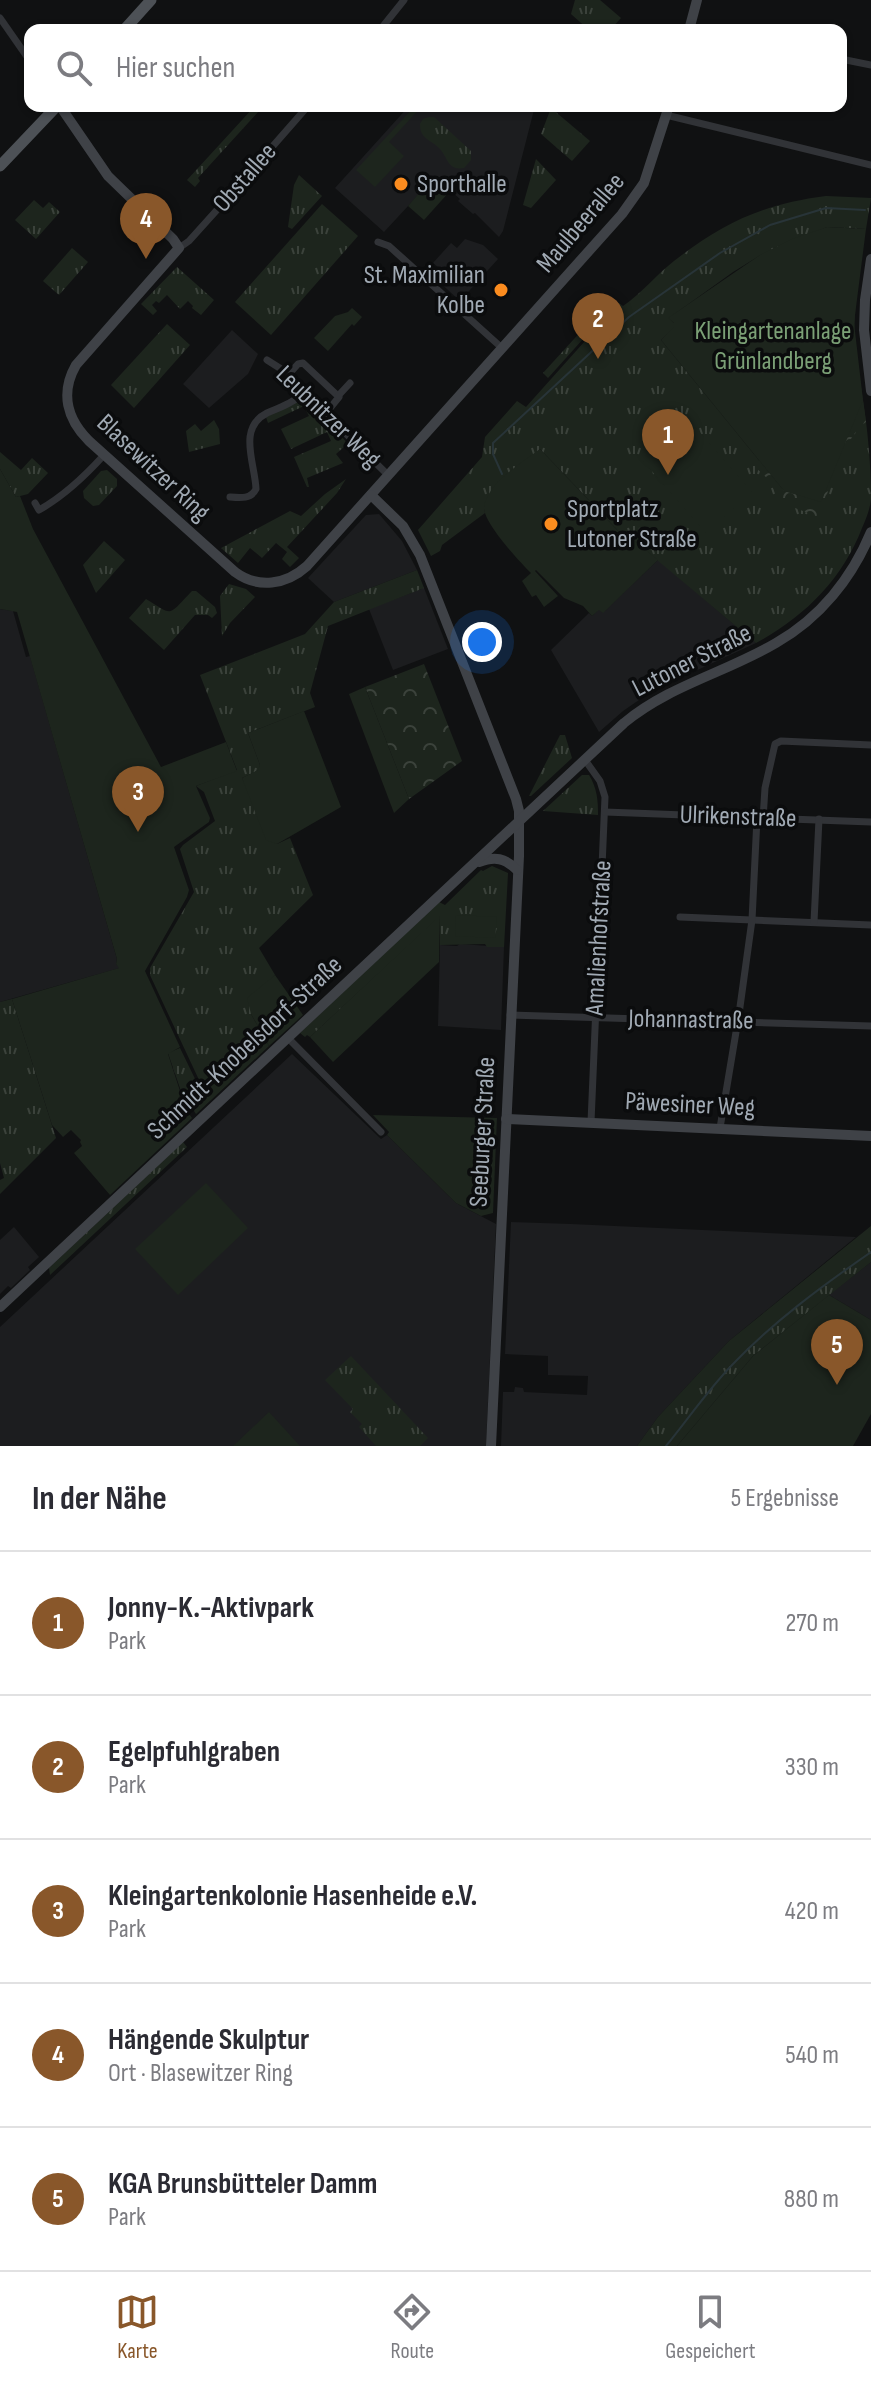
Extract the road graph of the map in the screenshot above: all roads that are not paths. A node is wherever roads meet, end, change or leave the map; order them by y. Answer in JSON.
{"nodes":[{"id":1,"x":151,"y":0,"type":"edge"},
{"id":2,"x":404,"y":0,"type":"edge"},
{"id":3,"x":697,"y":0,"type":"edge"},
{"id":4,"x":0,"y":18,"type":"edge"},
{"id":5,"x":129,"y":24,"type":"edge"},
{"id":6,"x":385,"y":24,"type":"edge"},
{"id":7,"x":693,"y":24,"type":"edge"},
{"id":8,"x":24,"y":52,"type":"edge"},
{"id":9,"x":847,"y":60,"type":"edge"},
{"id":10,"x":871,"y":65,"type":"edge"},
{"id":11,"x":52,"y":112,"type":"edge"},
{"id":12,"x":62,"y":112,"type":"edge"},
{"id":13,"x":303,"y":112,"type":"edge"},
{"id":14,"x":666,"y":112,"type":"edge"},
{"id":15,"x":674,"y":112,"type":"edge"},
{"id":16,"x":871,"y":165,"type":"edge"},
{"id":17,"x":0,"y":166,"type":"edge"},
{"id":18,"x":378,"y":242,"type":"dead end"},
{"id":19,"x":179,"y":248,"type":"junction"},
{"id":20,"x":871,"y":259,"type":"edge"},
{"id":21,"x":502,"y":348,"type":"junction"},
{"id":22,"x":267,"y":360,"type":"dead end"},
{"id":23,"x":289,"y":374,"type":"junction"},
{"id":24,"x":350,"y":383,"type":"dead end"},
{"id":25,"x":871,"y":391,"type":"edge"},
{"id":26,"x":306,"y":392,"type":"junction"},
{"id":27,"x":338,"y":396,"type":"junction"},
{"id":28,"x":326,"y":413,"type":"junction"},
{"id":29,"x":104,"y":455,"type":"junction"},
{"id":30,"x":388,"y":475,"type":"junction"},
{"id":31,"x":371,"y":495,"type":"junction"},
{"id":32,"x":230,"y":497,"type":"dead end"},
{"id":33,"x":35,"y":503,"type":"dead end"},
{"id":34,"x":871,"y":532,"type":"edge"},
{"id":35,"x":871,"y":745,"type":"edge"},
{"id":36,"x":585,"y":760,"type":"junction"},
{"id":37,"x":605,"y":812,"type":"junction"},
{"id":38,"x":760,"y":818,"type":"junction"},
{"id":39,"x":819,"y":819,"type":"junction"},
{"id":40,"x":519,"y":821,"type":"junction"},
{"id":41,"x":871,"y":822,"type":"edge"},
{"id":42,"x":477,"y":863,"type":"junction"},
{"id":43,"x":517,"y":870,"type":"junction"},
{"id":44,"x":680,"y":917,"type":"dead end"},
{"id":45,"x":752,"y":920,"type":"junction"},
{"id":46,"x":814,"y":922,"type":"junction"},
{"id":47,"x":871,"y":925,"type":"edge"},
{"id":48,"x":510,"y":1015,"type":"junction"},
{"id":49,"x":595,"y":1018,"type":"junction"},
{"id":50,"x":738,"y":1022,"type":"junction"},
{"id":51,"x":871,"y":1026,"type":"edge"},
{"id":52,"x":288,"y":1038,"type":"junction"},
{"id":53,"x":506,"y":1119,"type":"junction"},
{"id":54,"x":591,"y":1122,"type":"junction"},
{"id":55,"x":720,"y":1128,"type":"junction"},
{"id":56,"x":381,"y":1132,"type":"dead end"},
{"id":57,"x":871,"y":1136,"type":"edge"},
{"id":58,"x":0,"y":1307,"type":"edge"},
{"id":59,"x":491,"y":1446,"type":"edge"}],
"edges":[{"from":1,"to":5,"type":"main road"},
{"from":2,"to":6,"type":"street"},
{"from":3,"to":7,"type":"street"},
{"from":4,"to":8,"type":"street"},
{"from":9,"to":10,"type":"street"},
{"from":11,"to":17,"type":"main road"},
{"from":12,"to":19,"type":"street"},
{"from":13,"to":19,"type":"street","name":"Obstallee"},
{"from":14,"to":21,"type":"street","name":"Maulbeerallee"},
{"from":15,"to":16,"type":"street"},
{"from":18,"to":21,"type":"street"},
{"from":19,"to":29,"type":"street","name":"Blasewitzer Ring"},
{"from":20,"to":25,"type":"street"},
{"from":21,"to":30,"type":"street","name":"Maulbeerallee"},
{"from":22,"to":23,"type":"street","name":"Leubnitzer Weg"},
{"from":23,"to":26,"type":"street","name":"Leubnitzer Weg"},
{"from":23,"to":27,"type":"street"},
{"from":24,"to":27,"type":"street"},
{"from":26,"to":28,"type":"street","name":"Leubnitzer Weg"},
{"from":26,"to":32,"type":"street"},
{"from":27,"to":28,"type":"street"},
{"from":28,"to":30,"type":"street","name":"Leubnitzer Weg"},
{"from":29,"to":31,"type":"street","name":"Blasewitzer Ring"},
{"from":29,"to":33,"type":"street"},
{"from":30,"to":31,"type":"street","name":"Maulbeerallee"},
{"from":31,"to":40,"type":"street","name":"Seeburger Straße"},
{"from":34,"to":36,"type":"street","name":"Lutoner Straße"},
{"from":35,"to":38,"type":"street"},
{"from":36,"to":37,"type":"street","name":"Amalienhofstraße"},
{"from":36,"to":40,"type":"street","name":"Lutoner Straße"},
{"from":37,"to":38,"type":"street","name":"Ulrikenstraße"},
{"from":37,"to":49,"type":"street","name":"Amalienhofstraße"},
{"from":38,"to":39,"type":"street","name":"Ulrikenstraße"},
{"from":38,"to":45,"type":"street"},
{"from":39,"to":41,"type":"street","name":"Ulrikenstraße"},
{"from":39,"to":46,"type":"street"},
{"from":40,"to":42,"type":"street","name":"Schmidt-Knobelsdorf-Straße"},
{"from":40,"to":43,"type":"street","name":"Seeburger Straße"},
{"from":42,"to":43,"type":"street"},
{"from":42,"to":52,"type":"street","name":"Schmidt-Knobelsdorf-Straße"},
{"from":43,"to":48,"type":"street","name":"Seeburger Straße"},
{"from":44,"to":45,"type":"street"},
{"from":45,"to":46,"type":"street"},
{"from":45,"to":50,"type":"street"},
{"from":46,"to":47,"type":"street"},
{"from":48,"to":49,"type":"street","name":"Johannastraße"},
{"from":48,"to":53,"type":"street","name":"Seeburger Straße"},
{"from":49,"to":50,"type":"street","name":"Johannastraße"},
{"from":49,"to":54,"type":"street","name":"Amalienhofstraße"},
{"from":50,"to":51,"type":"street","name":"Johannastraße"},
{"from":50,"to":55,"type":"street"},
{"from":52,"to":56,"type":"street"},
{"from":52,"to":58,"type":"street","name":"Schmidt-Knobelsdorf-Straße"},
{"from":53,"to":54,"type":"street","name":"Päwesiner Weg"},
{"from":53,"to":59,"type":"street","name":"Seeburger Straße"},
{"from":54,"to":55,"type":"street","name":"Päwesiner Weg"},
{"from":55,"to":57,"type":"street","name":"Päwesiner Weg"}]}
